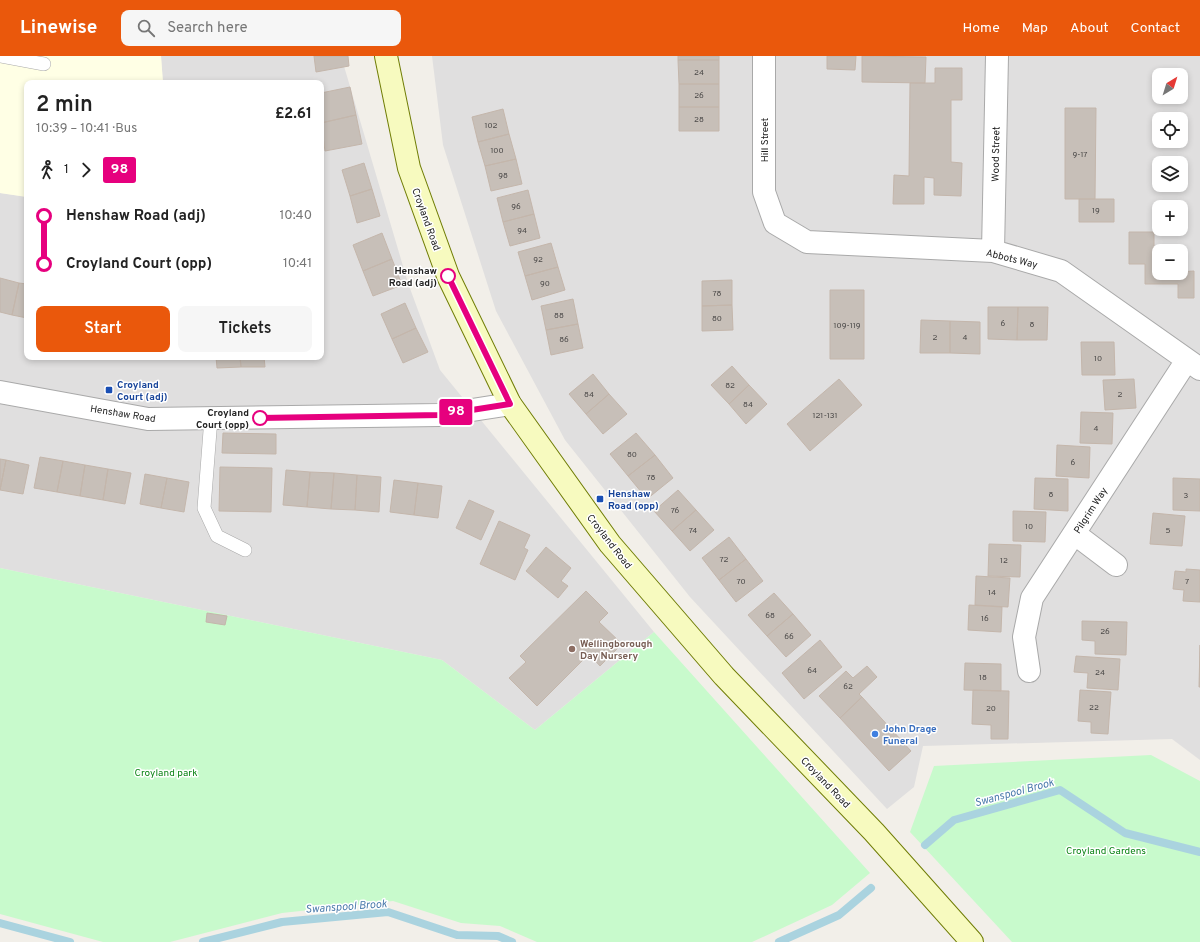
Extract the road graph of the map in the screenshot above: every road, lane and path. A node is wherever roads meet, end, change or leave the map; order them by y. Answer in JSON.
{"nodes":[{"id":1,"x":0,"y":56,"type":"edge"},
{"id":2,"x":386,"y":56,"type":"edge"},
{"id":3,"x":764,"y":56,"type":"edge"},
{"id":4,"x":997,"y":56,"type":"edge"},
{"id":5,"x":44,"y":64,"type":"dead end"},
{"id":6,"x":774,"y":223,"type":"joint"},
{"id":7,"x":993,"y":251,"type":"junction"},
{"id":8,"x":1193,"y":364,"type":"edge"},
{"id":9,"x":0,"y":392,"type":"edge"},
{"id":10,"x":510,"y":404,"type":"junction"},
{"id":11,"x":211,"y":418,"type":"junction"},
{"id":12,"x":1075,"y":534,"type":"junction"},
{"id":13,"x":245,"y":550,"type":"dead end"},
{"id":14,"x":1116,"y":565,"type":"dead end"},
{"id":15,"x":1029,"y":671,"type":"dead end"},
{"id":16,"x":972,"y":942,"type":"edge"}],
"edges":[{"from":1,"to":5,"type":"lane"},
{"from":2,"to":10,"type":"main road","name":"Croyland Road"},
{"from":3,"to":6,"type":"street","name":"Hill Street"},
{"from":4,"to":7,"type":"street","name":"Wood Street"},
{"from":6,"to":7,"type":"street","name":"Abbots Way"},
{"from":7,"to":8,"type":"street","name":"Abbots Way"},
{"from":8,"to":12,"type":"street","name":"Pilgrim Way"},
{"from":9,"to":11,"type":"street","name":"Henshaw Road"},
{"from":10,"to":11,"type":"street","name":"Henshaw Road"},
{"from":10,"to":16,"type":"main road","name":"Croyland Road"},
{"from":11,"to":13,"type":"lane"},
{"from":12,"to":14,"type":"street"},
{"from":12,"to":15,"type":"street","name":"Pilgrim Way"}]}
